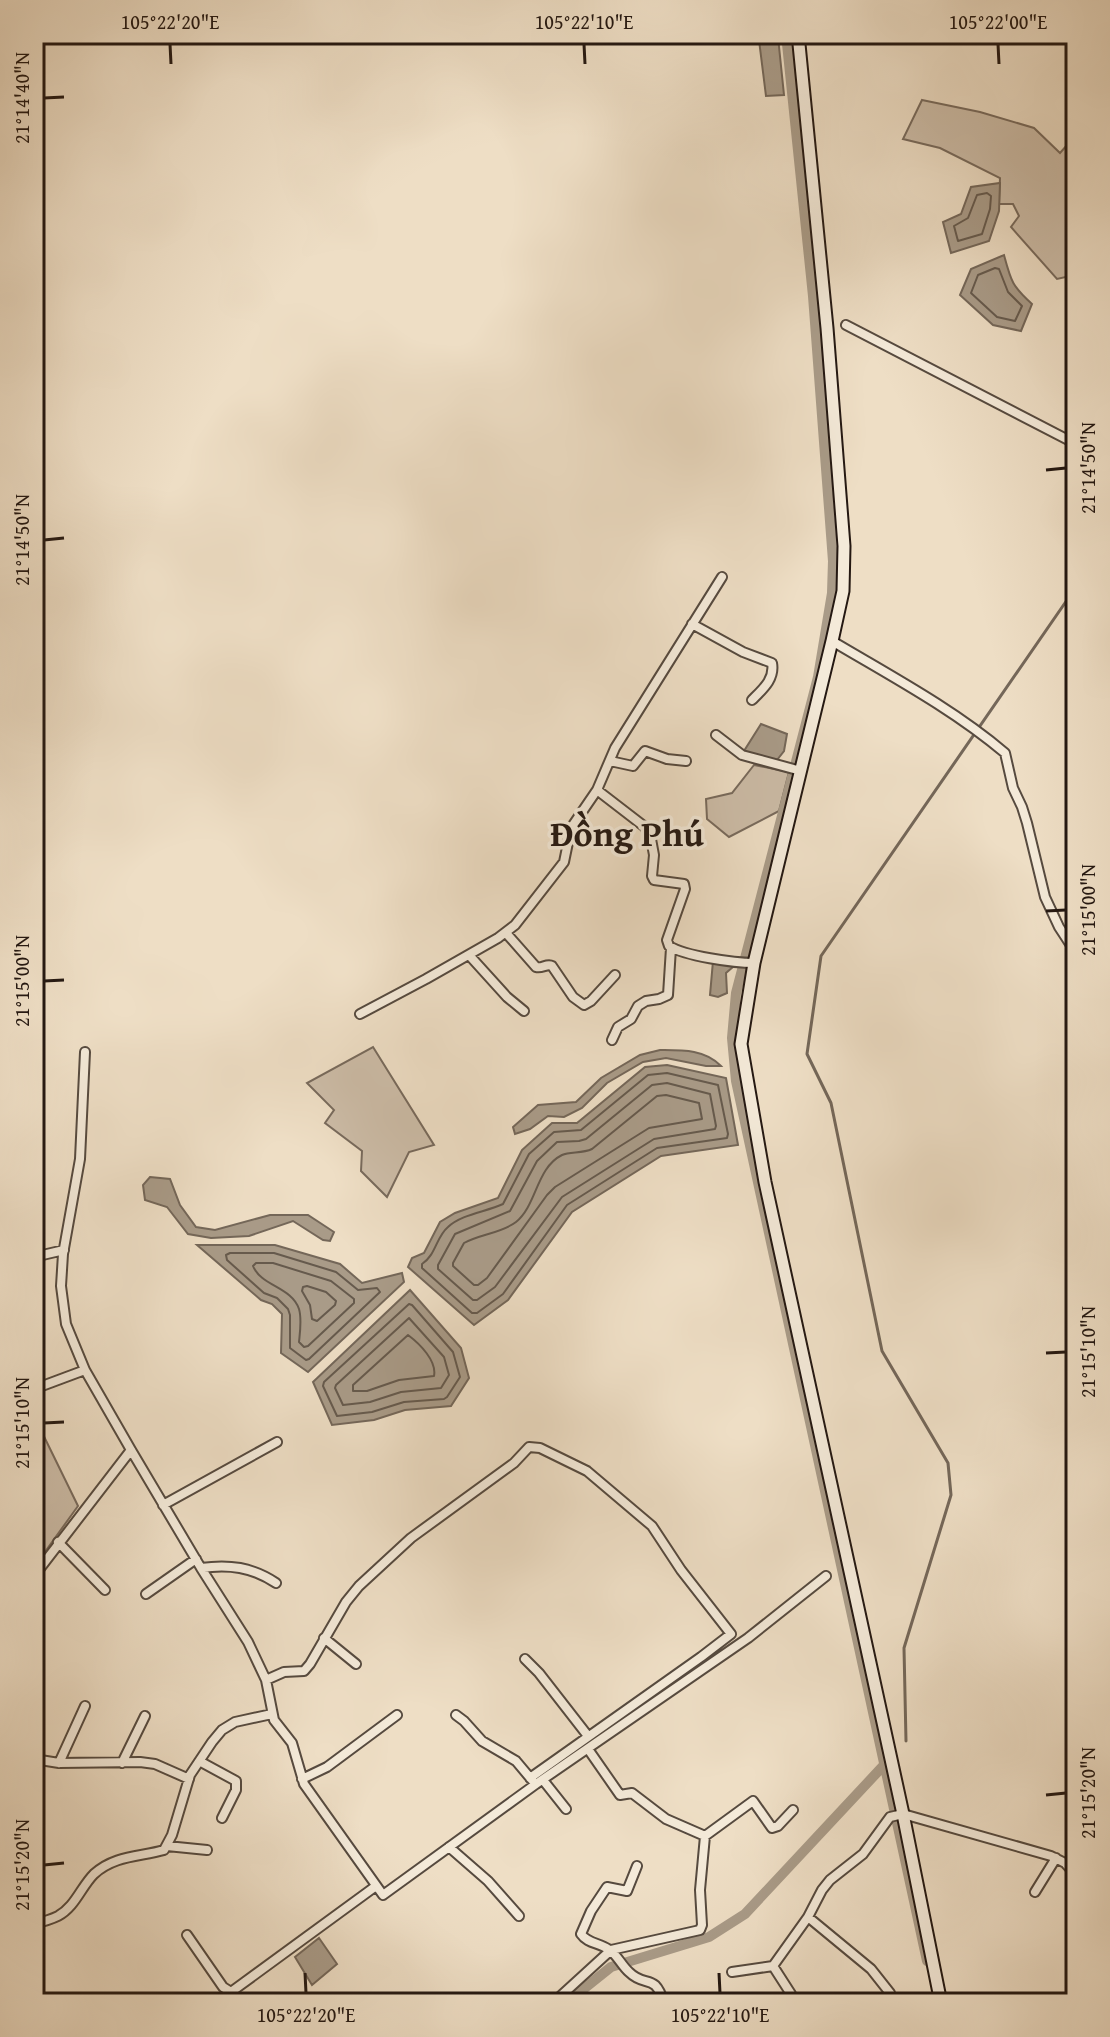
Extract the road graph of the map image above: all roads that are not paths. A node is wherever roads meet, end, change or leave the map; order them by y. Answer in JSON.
{"nodes":[{"id":1,"x":798,"y":34,"type":"edge"},
{"id":2,"x":846,"y":325,"type":"dead end"},
{"id":3,"x":1076,"y":444,"type":"edge"},
{"id":4,"x":722,"y":577,"type":"dead end"},
{"id":5,"x":692,"y":624,"type":"junction"},
{"id":6,"x":832,"y":641,"type":"junction"},
{"id":7,"x":752,"y":700,"type":"dead end"},
{"id":8,"x":716,"y":735,"type":"dead end"},
{"id":9,"x":610,"y":761,"type":"junction"},
{"id":10,"x":686,"y":761,"type":"dead end"},
{"id":11,"x":798,"y":771,"type":"junction"},
{"id":12,"x":597,"y":790,"type":"junction"},
{"id":13,"x":506,"y":933,"type":"junction"},
{"id":14,"x":671,"y":948,"type":"junction"},
{"id":15,"x":1076,"y":953,"type":"edge"},
{"id":16,"x":469,"y":955,"type":"junction"},
{"id":17,"x":747,"y":963,"type":"junction"},
{"id":18,"x":615,"y":975,"type":"dead end"},
{"id":19,"x":524,"y":1011,"type":"dead end"},
{"id":20,"x":360,"y":1014,"type":"dead end"},
{"id":21,"x":612,"y":1040,"type":"dead end"},
{"id":22,"x":85,"y":1052,"type":"dead end"},
{"id":23,"x":64,"y":1250,"type":"junction"},
{"id":24,"x":34,"y":1257,"type":"edge"},
{"id":25,"x":85,"y":1370,"type":"junction"},
{"id":26,"x":34,"y":1389,"type":"edge"},
{"id":27,"x":277,"y":1442,"type":"dead end"},
{"id":28,"x":131,"y":1450,"type":"junction"},
{"id":29,"x":163,"y":1505,"type":"junction"},
{"id":30,"x":58,"y":1542,"type":"junction"},
{"id":31,"x":198,"y":1563,"type":"junction"},
{"id":32,"x":34,"y":1576,"type":"edge"},
{"id":33,"x":826,"y":1576,"type":"dead end"},
{"id":34,"x":276,"y":1583,"type":"dead end"},
{"id":35,"x":105,"y":1590,"type":"dead end"},
{"id":36,"x":146,"y":1594,"type":"dead end"},
{"id":37,"x":324,"y":1638,"type":"junction"},
{"id":38,"x":525,"y":1659,"type":"dead end"},
{"id":39,"x":356,"y":1664,"type":"dead end"},
{"id":40,"x":266,"y":1680,"type":"junction"},
{"id":41,"x":85,"y":1706,"type":"dead end"},
{"id":42,"x":272,"y":1714,"type":"junction"},
{"id":43,"x":397,"y":1715,"type":"dead end"},
{"id":44,"x":456,"y":1715,"type":"dead end"},
{"id":45,"x":145,"y":1716,"type":"dead end"},
{"id":46,"x":588,"y":1736,"type":"junction"},
{"id":47,"x":588,"y":1749,"type":"junction"},
{"id":48,"x":34,"y":1759,"type":"edge"},
{"id":49,"x":201,"y":1762,"type":"junction"},
{"id":50,"x":59,"y":1763,"type":"junction"},
{"id":51,"x":122,"y":1763,"type":"junction"},
{"id":52,"x":189,"y":1779,"type":"junction"},
{"id":53,"x":302,"y":1779,"type":"junction"},
{"id":54,"x":535,"y":1780,"type":"junction"},
{"id":55,"x":566,"y":1809,"type":"dead end"},
{"id":56,"x":793,"y":1810,"type":"dead end"},
{"id":57,"x":903,"y":1814,"type":"junction"},
{"id":58,"x":222,"y":1818,"type":"dead end"},
{"id":59,"x":705,"y":1836,"type":"junction"},
{"id":60,"x":167,"y":1846,"type":"junction"},
{"id":61,"x":449,"y":1847,"type":"junction"},
{"id":62,"x":207,"y":1850,"type":"dead end"},
{"id":63,"x":1056,"y":1858,"type":"junction"},
{"id":64,"x":637,"y":1866,"type":"dead end"},
{"id":65,"x":1076,"y":1875,"type":"edge"},
{"id":66,"x":376,"y":1886,"type":"junction"},
{"id":67,"x":1035,"y":1892,"type":"dead end"},
{"id":68,"x":519,"y":1916,"type":"dead end"},
{"id":69,"x":808,"y":1917,"type":"junction"},
{"id":70,"x":34,"y":1924,"type":"edge"},
{"id":71,"x":187,"y":1935,"type":"dead end"},
{"id":72,"x":611,"y":1950,"type":"junction"},
{"id":73,"x":773,"y":1966,"type":"junction"},
{"id":74,"x":732,"y":1972,"type":"dead end"},
{"id":75,"x":890,"y":1993,"type":"dead end"},
{"id":76,"x":553,"y":2003,"type":"edge"},
{"id":77,"x":664,"y":2003,"type":"edge"},
{"id":78,"x":794,"y":2003,"type":"edge"},
{"id":79,"x":941,"y":2003,"type":"edge"}],
"edges":[{"from":1,"to":6,"type":"main road"},
{"from":2,"to":3,"type":"street"},
{"from":4,"to":5,"type":"street"},
{"from":5,"to":7,"type":"street"},
{"from":5,"to":9,"type":"street"},
{"from":6,"to":11,"type":"main road"},
{"from":6,"to":15,"type":"street"},
{"from":8,"to":11,"type":"street"},
{"from":9,"to":10,"type":"street"},
{"from":9,"to":12,"type":"street"},
{"from":11,"to":17,"type":"main road"},
{"from":12,"to":13,"type":"street"},
{"from":12,"to":14,"type":"street"},
{"from":13,"to":16,"type":"street"},
{"from":13,"to":18,"type":"street"},
{"from":14,"to":17,"type":"street"},
{"from":14,"to":21,"type":"street"},
{"from":16,"to":19,"type":"street"},
{"from":16,"to":20,"type":"street"},
{"from":17,"to":57,"type":"main road"},
{"from":22,"to":23,"type":"street"},
{"from":23,"to":24,"type":"street"},
{"from":23,"to":25,"type":"street"},
{"from":25,"to":26,"type":"street"},
{"from":25,"to":28,"type":"street"},
{"from":27,"to":29,"type":"street"},
{"from":28,"to":29,"type":"street"},
{"from":28,"to":30,"type":"street"},
{"from":29,"to":31,"type":"street"},
{"from":30,"to":32,"type":"street"},
{"from":30,"to":35,"type":"street"},
{"from":31,"to":34,"type":"street"},
{"from":31,"to":36,"type":"street"},
{"from":31,"to":40,"type":"street"},
{"from":33,"to":47,"type":"street"},
{"from":37,"to":39,"type":"street"},
{"from":37,"to":40,"type":"street"},
{"from":37,"to":46,"type":"street"},
{"from":38,"to":46,"type":"street"},
{"from":40,"to":42,"type":"street"},
{"from":41,"to":50,"type":"street"},
{"from":42,"to":49,"type":"street"},
{"from":42,"to":53,"type":"street"},
{"from":43,"to":53,"type":"street"},
{"from":44,"to":54,"type":"street"},
{"from":45,"to":51,"type":"street"},
{"from":46,"to":54,"type":"street"},
{"from":47,"to":54,"type":"street"},
{"from":47,"to":59,"type":"street"},
{"from":48,"to":50,"type":"street"},
{"from":49,"to":52,"type":"street"},
{"from":49,"to":58,"type":"street"},
{"from":50,"to":51,"type":"street"},
{"from":51,"to":52,"type":"street"},
{"from":52,"to":60,"type":"street"},
{"from":53,"to":66,"type":"street"},
{"from":54,"to":55,"type":"street"},
{"from":54,"to":61,"type":"street"},
{"from":56,"to":59,"type":"street"},
{"from":57,"to":63,"type":"street"},
{"from":57,"to":69,"type":"street"},
{"from":57,"to":79,"type":"main road"},
{"from":59,"to":72,"type":"street"},
{"from":60,"to":62,"type":"street"},
{"from":60,"to":70,"type":"street"},
{"from":61,"to":66,"type":"street"},
{"from":61,"to":68,"type":"street"},
{"from":63,"to":65,"type":"street"},
{"from":63,"to":67,"type":"street"},
{"from":64,"to":72,"type":"street"},
{"from":66,"to":71,"type":"street"},
{"from":69,"to":73,"type":"street"},
{"from":69,"to":75,"type":"street"},
{"from":72,"to":76,"type":"street"},
{"from":72,"to":77,"type":"street"},
{"from":73,"to":74,"type":"street"},
{"from":73,"to":78,"type":"street"}]}
